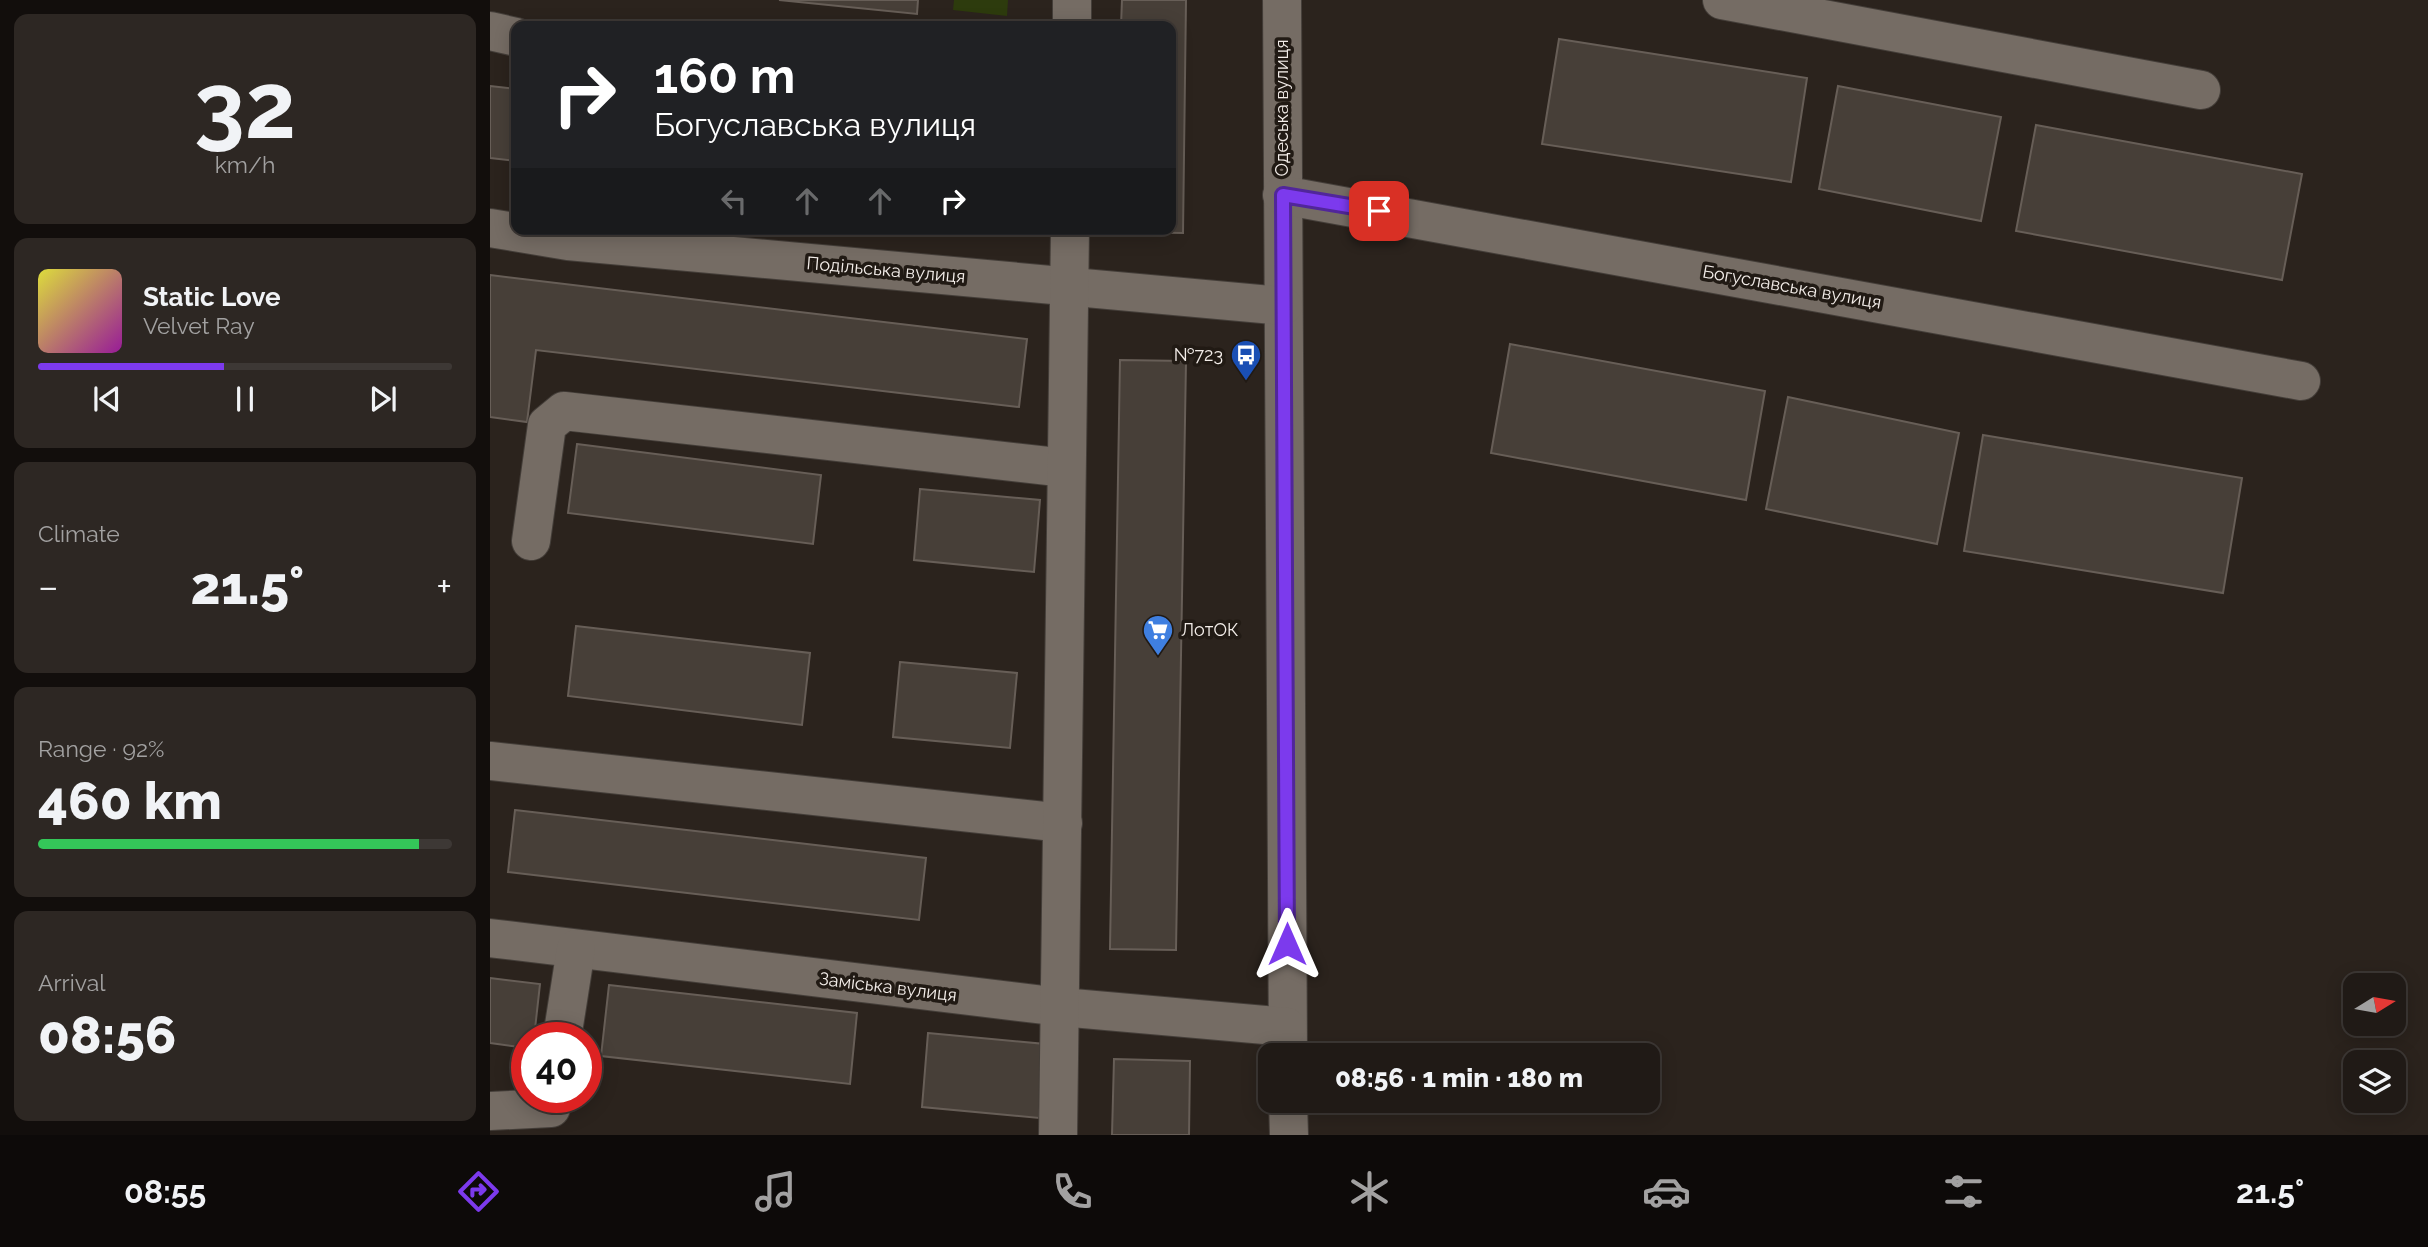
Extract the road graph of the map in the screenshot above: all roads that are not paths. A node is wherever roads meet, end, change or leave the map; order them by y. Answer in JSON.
{"nodes":[{"id":1,"x":1072,"y":0,"type":"edge"},
{"id":2,"x":1282,"y":0,"type":"edge"},
{"id":3,"x":1722,"y":0,"type":"edge"},
{"id":4,"x":1072,"y":21,"type":"edge"},
{"id":5,"x":490,"y":31,"type":"edge"},
{"id":6,"x":511,"y":36,"type":"edge"},
{"id":7,"x":2202,"y":90,"type":"dead end"},
{"id":8,"x":1283,"y":195,"type":"junction"},
{"id":9,"x":490,"y":228,"type":"edge"},
{"id":10,"x":511,"y":230,"type":"edge"},
{"id":11,"x":569,"y":235,"type":"edge"},
{"id":12,"x":1070,"y":235,"type":"edge"},
{"id":13,"x":1069,"y":286,"type":"junction"},
{"id":14,"x":1283,"y":306,"type":"junction"},
{"id":15,"x":2301,"y":381,"type":"dead end"},
{"id":16,"x":1066,"y":468,"type":"junction"},
{"id":17,"x":531,"y":541,"type":"dead end"},
{"id":18,"x":490,"y":761,"type":"edge"},
{"id":19,"x":1063,"y":823,"type":"junction"},
{"id":20,"x":490,"y":939,"type":"edge"},
{"id":21,"x":576,"y":949,"type":"junction"},
{"id":22,"x":1061,"y":1007,"type":"junction"},
{"id":23,"x":565,"y":1022,"type":"edge"},
{"id":24,"x":1287,"y":1041,"type":"edge"},
{"id":25,"x":511,"y":1110,"type":"edge"},
{"id":26,"x":490,"y":1111,"type":"edge"},
{"id":27,"x":1288,"y":1113,"type":"edge"},
{"id":28,"x":1058,"y":1135,"type":"edge"},
{"id":29,"x":1289,"y":1135,"type":"edge"}],
"edges":[{"from":1,"to":4,"type":"street"},
{"from":2,"to":8,"type":"street","name":"Одеська вулиця"},
{"from":3,"to":7,"type":"street"},
{"from":5,"to":6,"type":"street"},
{"from":8,"to":14,"type":"street","name":"Одеська вулиця"},
{"from":8,"to":15,"type":"street","name":"Богуславська вулиця"},
{"from":9,"to":10,"type":"street","name":"Подільська вулиця"},
{"from":11,"to":13,"type":"street","name":"Подільська вулиця"},
{"from":12,"to":13,"type":"street"},
{"from":13,"to":14,"type":"street","name":"Подільська вулиця"},
{"from":13,"to":16,"type":"street"},
{"from":14,"to":24,"type":"street","name":"Одеська вулиця"},
{"from":16,"to":17,"type":"street"},
{"from":16,"to":19,"type":"street"},
{"from":18,"to":19,"type":"street"},
{"from":19,"to":22,"type":"street"},
{"from":20,"to":21,"type":"street","name":"Заміська вулиця"},
{"from":21,"to":22,"type":"street","name":"Заміська вулиця"},
{"from":21,"to":23,"type":"street"},
{"from":22,"to":24,"type":"street","name":"Заміська вулиця"},
{"from":22,"to":28,"type":"street"},
{"from":25,"to":26,"type":"street"},
{"from":27,"to":29,"type":"street"}]}
